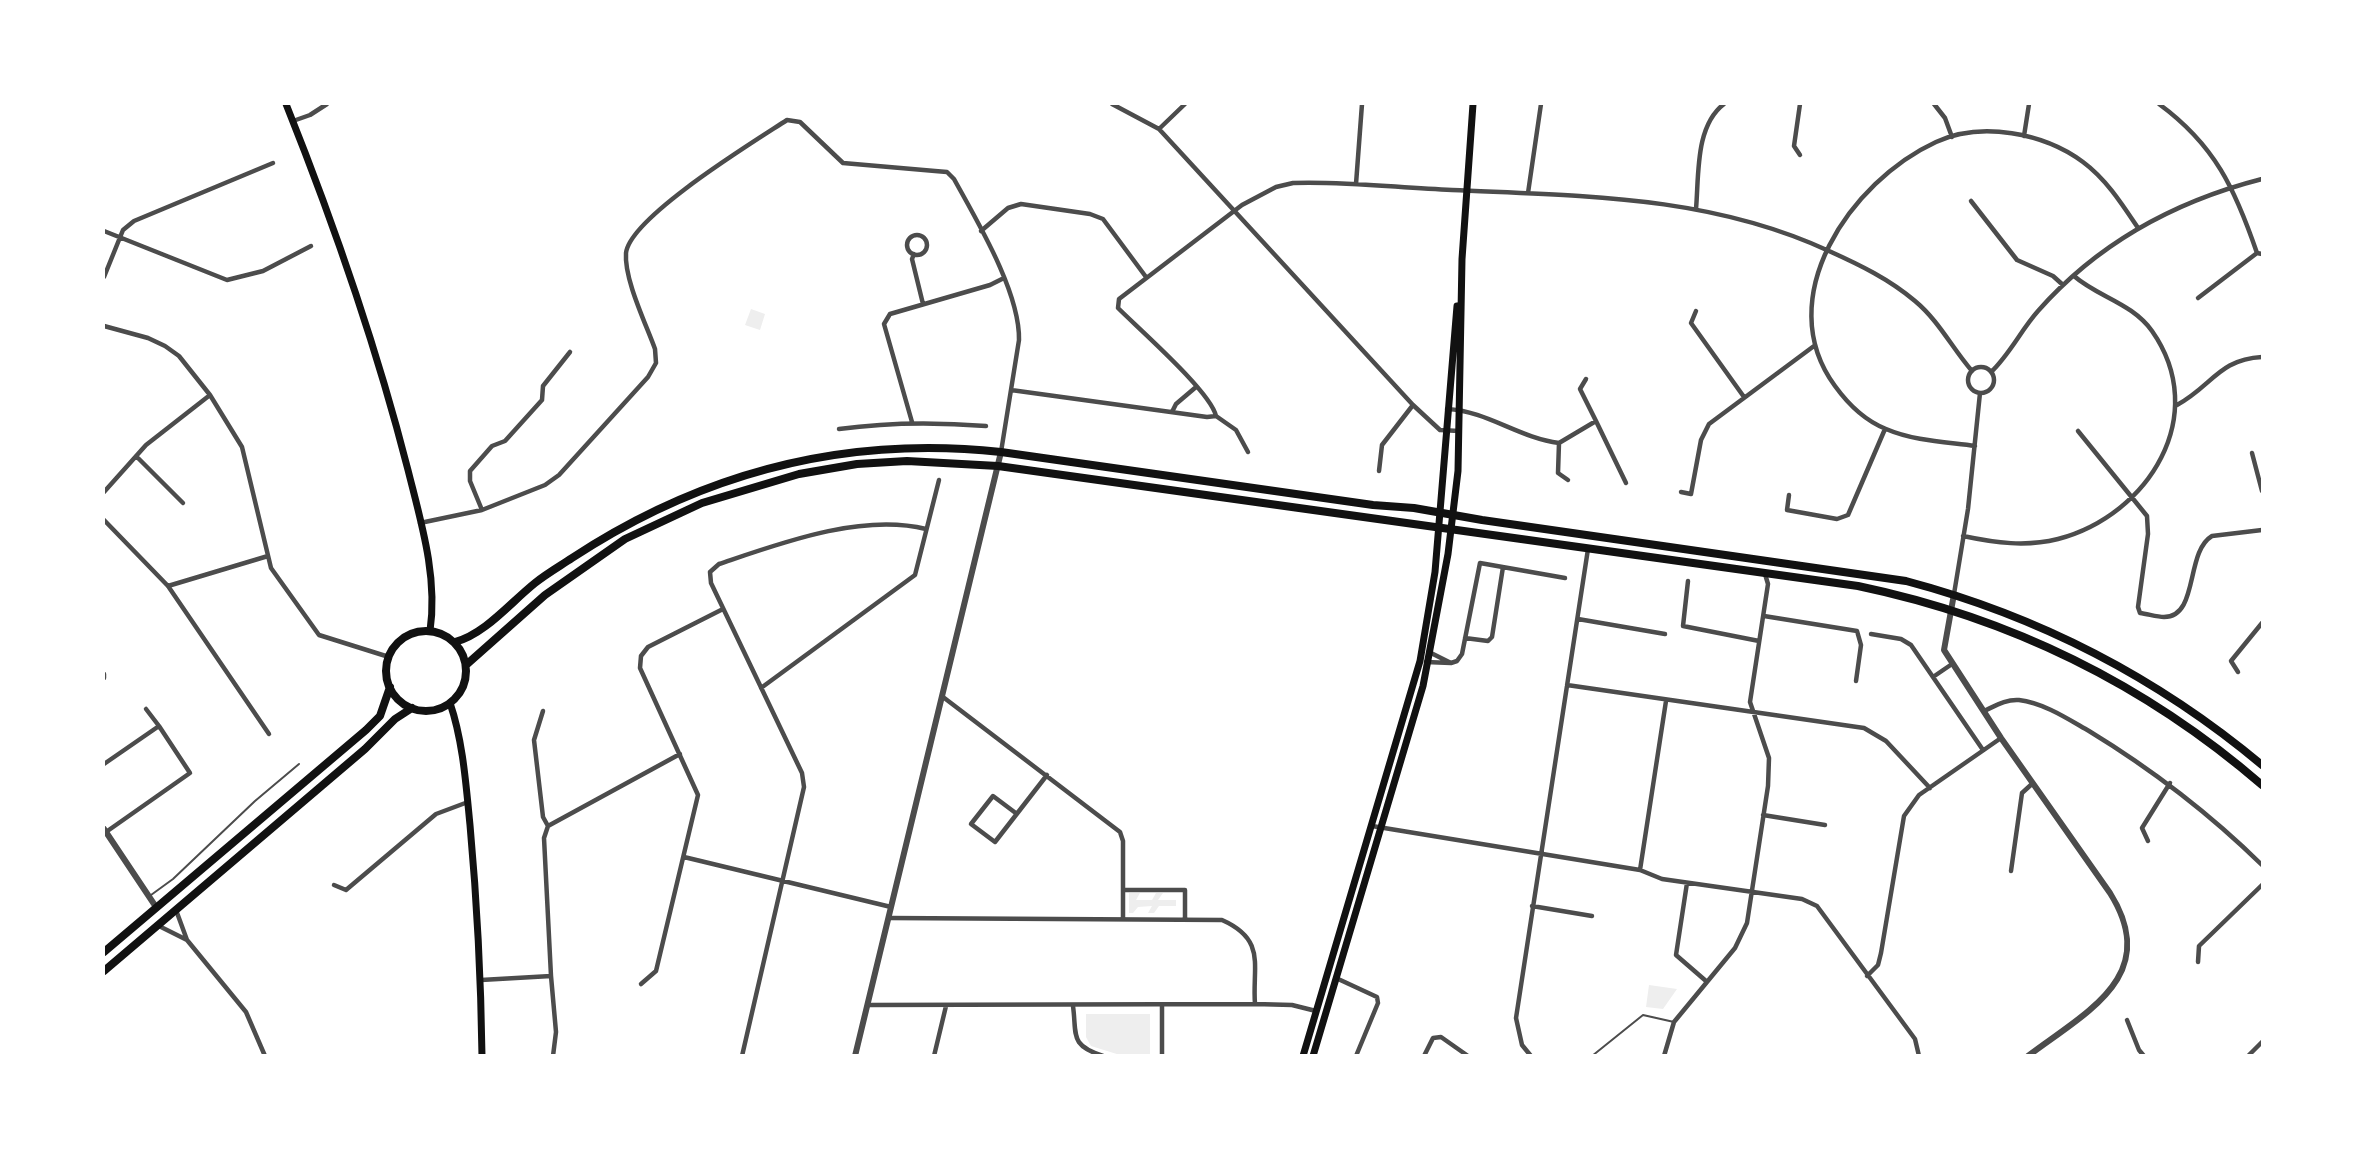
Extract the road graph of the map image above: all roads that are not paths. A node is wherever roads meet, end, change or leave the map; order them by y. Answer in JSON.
{"nodes":[{"id":1,"x":286,"y":104,"type":"edge"},
{"id":2,"x":327,"y":104,"type":"edge"},
{"id":3,"x":1112,"y":104,"type":"edge"},
{"id":4,"x":1185,"y":104,"type":"edge"},
{"id":5,"x":1362,"y":104,"type":"edge"},
{"id":6,"x":1473,"y":104,"type":"edge"},
{"id":7,"x":1541,"y":104,"type":"edge"},
{"id":8,"x":1724,"y":104,"type":"edge"},
{"id":9,"x":1800,"y":104,"type":"edge"},
{"id":10,"x":1934,"y":104,"type":"edge"},
{"id":11,"x":2029,"y":104,"type":"edge"},
{"id":12,"x":2159,"y":104,"type":"edge"},
{"id":13,"x":293,"y":121,"type":"junction"},
{"id":14,"x":1159,"y":129,"type":"junction"},
{"id":15,"x":1952,"y":136,"type":"junction"},
{"id":16,"x":2024,"y":136,"type":"junction"},
{"id":17,"x":1800,"y":155,"type":"dead end"},
{"id":18,"x":273,"y":163,"type":"dead end"},
{"id":19,"x":2262,"y":179,"type":"edge"},
{"id":20,"x":1356,"y":184,"type":"junction"},
{"id":21,"x":2232,"y":186,"type":"junction"},
{"id":22,"x":1466,"y":191,"type":"junction"},
{"id":23,"x":1528,"y":193,"type":"junction"},
{"id":24,"x":1971,"y":201,"type":"dead end"},
{"id":25,"x":1696,"y":209,"type":"junction"},
{"id":26,"x":1234,"y":211,"type":"junction"},
{"id":27,"x":2138,"y":228,"type":"junction"},
{"id":28,"x":104,"y":231,"type":"edge"},
{"id":29,"x":981,"y":231,"type":"junction"},
{"id":30,"x":118,"y":239,"type":"junction"},
{"id":31,"x":311,"y":246,"type":"dead end"},
{"id":32,"x":1828,"y":250,"type":"junction"},
{"id":33,"x":914,"y":254,"type":"junction"},
{"id":34,"x":2260,"y":254,"type":"edge"},
{"id":35,"x":1462,"y":259,"type":"junction"},
{"id":36,"x":2074,"y":276,"type":"junction"},
{"id":37,"x":104,"y":277,"type":"edge"},
{"id":38,"x":1146,"y":277,"type":"junction"},
{"id":39,"x":1004,"y":278,"type":"junction"},
{"id":40,"x":2063,"y":285,"type":"junction"},
{"id":41,"x":2198,"y":298,"type":"dead end"},
{"id":42,"x":923,"y":304,"type":"junction"},
{"id":43,"x":1696,"y":311,"type":"dead end"},
{"id":44,"x":104,"y":326,"type":"edge"},
{"id":45,"x":1815,"y":346,"type":"junction"},
{"id":46,"x":570,"y":352,"type":"dead end"},
{"id":47,"x":2262,"y":357,"type":"edge"},
{"id":48,"x":1972,"y":371,"type":"junction"},
{"id":49,"x":1991,"y":372,"type":"junction"},
{"id":50,"x":1586,"y":379,"type":"dead end"},
{"id":51,"x":1196,"y":387,"type":"junction"},
{"id":52,"x":1011,"y":390,"type":"junction"},
{"id":53,"x":1980,"y":393,"type":"junction"},
{"id":54,"x":210,"y":395,"type":"junction"},
{"id":55,"x":1744,"y":397,"type":"junction"},
{"id":56,"x":1413,"y":405,"type":"junction"},
{"id":57,"x":2177,"y":405,"type":"junction"},
{"id":58,"x":1447,"y":409,"type":"junction"},
{"id":59,"x":1459,"y":410,"type":"junction"},
{"id":60,"x":1172,"y":412,"type":"junction"},
{"id":61,"x":1216,"y":416,"type":"junction"},
{"id":62,"x":1596,"y":421,"type":"junction"},
{"id":63,"x":912,"y":422,"type":"junction"},
{"id":64,"x":986,"y":426,"type":"dead end"},
{"id":65,"x":839,"y":429,"type":"dead end"},
{"id":66,"x":1885,"y":429,"type":"junction"},
{"id":67,"x":1446,"y":430,"type":"junction"},
{"id":68,"x":1459,"y":431,"type":"junction"},
{"id":69,"x":2078,"y":431,"type":"dead end"},
{"id":70,"x":1559,"y":443,"type":"junction"},
{"id":71,"x":1976,"y":446,"type":"junction"},
{"id":72,"x":1001,"y":452,"type":"junction"},
{"id":73,"x":1248,"y":452,"type":"dead end"},
{"id":74,"x":2252,"y":453,"type":"dead end"},
{"id":75,"x":136,"y":456,"type":"junction"},
{"id":76,"x":998,"y":466,"type":"junction"},
{"id":77,"x":1379,"y":471,"type":"dead end"},
{"id":78,"x":939,"y":480,"type":"dead end"},
{"id":79,"x":1568,"y":480,"type":"dead end"},
{"id":80,"x":1626,"y":483,"type":"dead end"},
{"id":81,"x":2262,"y":491,"type":"edge"},
{"id":82,"x":104,"y":492,"type":"edge"},
{"id":83,"x":1681,"y":492,"type":"dead end"},
{"id":84,"x":1789,"y":495,"type":"dead end"},
{"id":85,"x":2131,"y":497,"type":"junction"},
{"id":86,"x":183,"y":503,"type":"dead end"},
{"id":87,"x":482,"y":510,"type":"junction"},
{"id":88,"x":1439,"y":519,"type":"junction"},
{"id":89,"x":104,"y":520,"type":"edge"},
{"id":90,"x":1452,"y":522,"type":"junction"},
{"id":91,"x":420,"y":523,"type":"junction"},
{"id":92,"x":926,"y":529,"type":"junction"},
{"id":93,"x":2262,"y":530,"type":"edge"},
{"id":94,"x":1963,"y":536,"type":"junction"},
{"id":95,"x":1588,"y":548,"type":"junction"},
{"id":96,"x":268,"y":556,"type":"junction"},
{"id":97,"x":1503,"y":567,"type":"junction"},
{"id":98,"x":1765,"y":574,"type":"junction"},
{"id":99,"x":1566,"y":578,"type":"dead end"},
{"id":100,"x":1688,"y":581,"type":"dead end"},
{"id":101,"x":168,"y":586,"type":"junction"},
{"id":102,"x":1954,"y":594,"type":"junction"},
{"id":103,"x":723,"y":609,"type":"junction"},
{"id":104,"x":1952,"y":609,"type":"junction"},
{"id":105,"x":1764,"y":616,"type":"junction"},
{"id":106,"x":1578,"y":620,"type":"junction"},
{"id":107,"x":2262,"y":623,"type":"edge"},
{"id":108,"x":430,"y":631,"type":"junction"},
{"id":109,"x":1665,"y":634,"type":"dead end"},
{"id":110,"x":1871,"y":634,"type":"dead end"},
{"id":111,"x":1425,"y":636,"type":"junction"},
{"id":112,"x":1465,"y":638,"type":"junction"},
{"id":113,"x":1759,"y":641,"type":"junction"},
{"id":114,"x":454,"y":642,"type":"junction"},
{"id":115,"x":1431,"y":653,"type":"junction"},
{"id":116,"x":389,"y":657,"type":"junction"},
{"id":117,"x":1429,"y":663,"type":"junction"},
{"id":118,"x":1451,"y":663,"type":"junction"},
{"id":119,"x":1952,"y":664,"type":"junction"},
{"id":120,"x":466,"y":665,"type":"junction"},
{"id":121,"x":2238,"y":672,"type":"dead end"},
{"id":122,"x":1933,"y":677,"type":"junction"},
{"id":123,"x":1856,"y":681,"type":"dead end"},
{"id":124,"x":1567,"y":686,"type":"junction"},
{"id":125,"x":390,"y":687,"type":"junction"},
{"id":126,"x":761,"y":687,"type":"junction"},
{"id":127,"x":943,"y":697,"type":"junction"},
{"id":128,"x":1666,"y":701,"type":"junction"},
{"id":129,"x":450,"y":703,"type":"junction"},
{"id":130,"x":412,"y":708,"type":"junction"},
{"id":131,"x":146,"y":709,"type":"dead end"},
{"id":132,"x":543,"y":711,"type":"dead end"},
{"id":133,"x":1984,"y":711,"type":"junction"},
{"id":134,"x":1752,"y":713,"type":"junction"},
{"id":135,"x":159,"y":726,"type":"junction"},
{"id":136,"x":269,"y":734,"type":"dead end"},
{"id":137,"x":2001,"y":738,"type":"junction"},
{"id":138,"x":1983,"y":750,"type":"junction"},
{"id":139,"x":680,"y":754,"type":"junction"},
{"id":140,"x":104,"y":764,"type":"edge"},
{"id":141,"x":299,"y":764,"type":"dead end"},
{"id":142,"x":2262,"y":765,"type":"edge"},
{"id":143,"x":1047,"y":775,"type":"junction"},
{"id":144,"x":2033,"y":783,"type":"junction"},
{"id":145,"x":2170,"y":783,"type":"junction"},
{"id":146,"x":2262,"y":785,"type":"edge"},
{"id":147,"x":1930,"y":788,"type":"junction"},
{"id":148,"x":468,"y":802,"type":"junction"},
{"id":149,"x":1017,"y":814,"type":"junction"},
{"id":150,"x":1763,"y":815,"type":"junction"},
{"id":151,"x":1825,"y":825,"type":"dead end"},
{"id":152,"x":548,"y":826,"type":"junction"},
{"id":153,"x":1372,"y":826,"type":"junction"},
{"id":154,"x":1380,"y":829,"type":"junction"},
{"id":155,"x":105,"y":831,"type":"edge"},
{"id":156,"x":2148,"y":841,"type":"dead end"},
{"id":157,"x":1541,"y":853,"type":"junction"},
{"id":158,"x":684,"y":857,"type":"junction"},
{"id":159,"x":2262,"y":865,"type":"edge"},
{"id":160,"x":1640,"y":870,"type":"junction"},
{"id":161,"x":2011,"y":871,"type":"dead end"},
{"id":162,"x":783,"y":881,"type":"junction"},
{"id":163,"x":1687,"y":883,"type":"junction"},
{"id":164,"x":334,"y":885,"type":"dead end"},
{"id":165,"x":2262,"y":885,"type":"edge"},
{"id":166,"x":1124,"y":890,"type":"junction"},
{"id":167,"x":1752,"y":892,"type":"junction"},
{"id":168,"x":151,"y":896,"type":"junction"},
{"id":169,"x":1532,"y":906,"type":"junction"},
{"id":170,"x":156,"y":907,"type":"junction"},
{"id":171,"x":891,"y":908,"type":"junction"},
{"id":172,"x":176,"y":910,"type":"junction"},
{"id":173,"x":1592,"y":916,"type":"dead end"},
{"id":174,"x":889,"y":918,"type":"junction"},
{"id":175,"x":1123,"y":918,"type":"junction"},
{"id":176,"x":1185,"y":920,"type":"junction"},
{"id":177,"x":157,"y":925,"type":"junction"},
{"id":178,"x":186,"y":940,"type":"junction"},
{"id":179,"x":104,"y":952,"type":"edge"},
{"id":180,"x":2198,"y":962,"type":"dead end"},
{"id":181,"x":104,"y":971,"type":"edge"},
{"id":182,"x":551,"y":976,"type":"junction"},
{"id":183,"x":1867,"y":976,"type":"junction"},
{"id":184,"x":1336,"y":978,"type":"junction"},
{"id":185,"x":481,"y":980,"type":"junction"},
{"id":186,"x":1706,"y":981,"type":"junction"},
{"id":187,"x":641,"y":984,"type":"dead end"},
{"id":188,"x":1256,"y":1004,"type":"junction"},
{"id":189,"x":868,"y":1005,"type":"junction"},
{"id":190,"x":946,"y":1006,"type":"junction"},
{"id":191,"x":1073,"y":1006,"type":"junction"},
{"id":192,"x":1162,"y":1006,"type":"junction"},
{"id":193,"x":1316,"y":1011,"type":"junction"},
{"id":194,"x":2127,"y":1020,"type":"dead end"},
{"id":195,"x":1674,"y":1022,"type":"junction"},
{"id":196,"x":2262,"y":1042,"type":"edge"},
{"id":197,"x":265,"y":1056,"type":"edge"},
{"id":198,"x":482,"y":1056,"type":"edge"},
{"id":199,"x":553,"y":1056,"type":"edge"},
{"id":200,"x":742,"y":1056,"type":"edge"},
{"id":201,"x":855,"y":1056,"type":"edge"},
{"id":202,"x":934,"y":1056,"type":"edge"},
{"id":203,"x":1103,"y":1056,"type":"edge"},
{"id":204,"x":1162,"y":1056,"type":"edge"},
{"id":205,"x":1303,"y":1056,"type":"edge"},
{"id":206,"x":1313,"y":1056,"type":"edge"},
{"id":207,"x":1356,"y":1056,"type":"edge"},
{"id":208,"x":1424,"y":1056,"type":"edge"},
{"id":209,"x":1468,"y":1056,"type":"edge"},
{"id":210,"x":1531,"y":1056,"type":"edge"},
{"id":211,"x":1592,"y":1056,"type":"edge"},
{"id":212,"x":1664,"y":1056,"type":"edge"},
{"id":213,"x":1919,"y":1056,"type":"edge"},
{"id":214,"x":2028,"y":1056,"type":"edge"},
{"id":215,"x":2144,"y":1056,"type":"edge"},
{"id":216,"x":2248,"y":1056,"type":"edge"}],
"edges":[{"from":1,"to":13,"type":"main road"},
{"from":2,"to":13,"type":"street"},
{"from":3,"to":14,"type":"street"},
{"from":4,"to":14,"type":"street"},
{"from":5,"to":20,"type":"street"},
{"from":6,"to":22,"type":"main road"},
{"from":7,"to":23,"type":"street"},
{"from":8,"to":25,"type":"street"},
{"from":9,"to":17,"type":"street"},
{"from":10,"to":15,"type":"street"},
{"from":11,"to":16,"type":"street"},
{"from":12,"to":21,"type":"street"},
{"from":13,"to":91,"type":"main road"},
{"from":14,"to":26,"type":"street"},
{"from":15,"to":16,"type":"street"},
{"from":15,"to":32,"type":"street"},
{"from":16,"to":27,"type":"street"},
{"from":18,"to":30,"type":"street"},
{"from":19,"to":21,"type":"street"},
{"from":20,"to":22,"type":"street"},
{"from":20,"to":26,"type":"street"},
{"from":21,"to":27,"type":"street"},
{"from":21,"to":34,"type":"street"},
{"from":22,"to":23,"type":"street"},
{"from":22,"to":35,"type":"main road"},
{"from":23,"to":25,"type":"street"},
{"from":24,"to":40,"type":"street"},
{"from":25,"to":32,"type":"street"},
{"from":26,"to":38,"type":"street"},
{"from":26,"to":56,"type":"street"},
{"from":27,"to":36,"type":"street"},
{"from":28,"to":30,"type":"street"},
{"from":29,"to":38,"type":"street"},
{"from":29,"to":39,"type":"street"},
{"from":29,"to":87,"type":"street"},
{"from":30,"to":31,"type":"street"},
{"from":30,"to":37,"type":"street"},
{"from":32,"to":45,"type":"street"},
{"from":32,"to":48,"type":"street"},
{"from":33,"to":33,"type":"street"},
{"from":33,"to":42,"type":"street"},
{"from":34,"to":41,"type":"street"},
{"from":35,"to":58,"type":"main road"},
{"from":35,"to":59,"type":"main road"},
{"from":36,"to":40,"type":"street"},
{"from":36,"to":57,"type":"street"},
{"from":38,"to":51,"type":"street"},
{"from":39,"to":42,"type":"street"},
{"from":39,"to":52,"type":"street"},
{"from":40,"to":49,"type":"street"},
{"from":42,"to":63,"type":"street"},
{"from":43,"to":55,"type":"street"},
{"from":44,"to":54,"type":"street"},
{"from":45,"to":55,"type":"street"},
{"from":45,"to":66,"type":"street"},
{"from":46,"to":87,"type":"street"},
{"from":47,"to":57,"type":"street"},
{"from":48,"to":49,"type":"street"},
{"from":48,"to":53,"type":"street"},
{"from":49,"to":53,"type":"street"},
{"from":50,"to":62,"type":"street"},
{"from":51,"to":60,"type":"street"},
{"from":51,"to":61,"type":"street"},
{"from":52,"to":60,"type":"street"},
{"from":52,"to":72,"type":"street"},
{"from":53,"to":71,"type":"street"},
{"from":54,"to":75,"type":"street"},
{"from":54,"to":96,"type":"street"},
{"from":55,"to":83,"type":"street"},
{"from":56,"to":67,"type":"street"},
{"from":56,"to":77,"type":"street"},
{"from":57,"to":85,"type":"street"},
{"from":58,"to":59,"type":"street"},
{"from":58,"to":67,"type":"main road"},
{"from":59,"to":68,"type":"main road"},
{"from":59,"to":70,"type":"street"},
{"from":60,"to":61,"type":"street"},
{"from":61,"to":73,"type":"street"},
{"from":62,"to":70,"type":"street"},
{"from":62,"to":80,"type":"street"},
{"from":63,"to":64,"type":"street"},
{"from":63,"to":65,"type":"street"},
{"from":66,"to":71,"type":"street"},
{"from":66,"to":84,"type":"street"},
{"from":67,"to":68,"type":"street"},
{"from":67,"to":88,"type":"main road"},
{"from":68,"to":90,"type":"main road"},
{"from":69,"to":85,"type":"street"},
{"from":70,"to":79,"type":"street"},
{"from":71,"to":94,"type":"street"},
{"from":72,"to":76,"type":"street"},
{"from":72,"to":88,"type":"main road"},
{"from":72,"to":114,"type":"main road"},
{"from":74,"to":81,"type":"street"},
{"from":75,"to":82,"type":"street"},
{"from":75,"to":86,"type":"street"},
{"from":76,"to":88,"type":"main road"},
{"from":76,"to":120,"type":"main road"},
{"from":76,"to":127,"type":"street"},
{"from":78,"to":92,"type":"street"},
{"from":85,"to":93,"type":"street"},
{"from":85,"to":94,"type":"street"},
{"from":87,"to":91,"type":"street"},
{"from":88,"to":90,"type":"main road"},
{"from":88,"to":90,"type":"main road"},
{"from":88,"to":111,"type":"main road"},
{"from":89,"to":101,"type":"street"},
{"from":90,"to":95,"type":"main road"},
{"from":90,"to":102,"type":"main road"},
{"from":90,"to":115,"type":"main road"},
{"from":91,"to":108,"type":"main road"},
{"from":92,"to":103,"type":"street"},
{"from":92,"to":126,"type":"street"},
{"from":94,"to":102,"type":"street"},
{"from":95,"to":98,"type":"main road"},
{"from":95,"to":106,"type":"street"},
{"from":96,"to":101,"type":"street"},
{"from":96,"to":116,"type":"street"},
{"from":97,"to":99,"type":"street"},
{"from":97,"to":112,"type":"street"},
{"from":97,"to":112,"type":"street"},
{"from":98,"to":104,"type":"main road"},
{"from":98,"to":105,"type":"street"},
{"from":100,"to":113,"type":"street"},
{"from":101,"to":136,"type":"street"},
{"from":102,"to":104,"type":"street"},
{"from":102,"to":142,"type":"main road"},
{"from":103,"to":126,"type":"street"},
{"from":103,"to":139,"type":"street"},
{"from":104,"to":119,"type":"street"},
{"from":104,"to":146,"type":"main road"},
{"from":105,"to":113,"type":"street"},
{"from":105,"to":123,"type":"street"},
{"from":106,"to":109,"type":"street"},
{"from":106,"to":124,"type":"street"},
{"from":107,"to":121,"type":"street"},
{"from":108,"to":114,"type":"main road"},
{"from":108,"to":116,"type":"main road"},
{"from":110,"to":122,"type":"street"},
{"from":111,"to":117,"type":"street"},
{"from":111,"to":153,"type":"main road"},
{"from":112,"to":118,"type":"street"},
{"from":113,"to":134,"type":"street"},
{"from":114,"to":120,"type":"main road"},
{"from":115,"to":117,"type":"main road"},
{"from":115,"to":118,"type":"street"},
{"from":116,"to":125,"type":"main road"},
{"from":117,"to":118,"type":"street"},
{"from":117,"to":154,"type":"main road"},
{"from":119,"to":122,"type":"street"},
{"from":119,"to":133,"type":"street"},
{"from":120,"to":129,"type":"main road"},
{"from":122,"to":138,"type":"street"},
{"from":124,"to":128,"type":"street"},
{"from":124,"to":157,"type":"street"},
{"from":125,"to":130,"type":"main road"},
{"from":125,"to":170,"type":"main road"},
{"from":126,"to":162,"type":"street"},
{"from":127,"to":143,"type":"street"},
{"from":127,"to":171,"type":"street"},
{"from":128,"to":134,"type":"street"},
{"from":128,"to":160,"type":"street"},
{"from":129,"to":130,"type":"main road"},
{"from":129,"to":148,"type":"main road"},
{"from":130,"to":172,"type":"main road"},
{"from":131,"to":135,"type":"street"},
{"from":132,"to":152,"type":"street"},
{"from":133,"to":137,"type":"street"},
{"from":133,"to":145,"type":"street"},
{"from":134,"to":147,"type":"street"},
{"from":134,"to":150,"type":"street"},
{"from":135,"to":140,"type":"street"},
{"from":135,"to":155,"type":"street"},
{"from":137,"to":138,"type":"street"},
{"from":137,"to":144,"type":"street"},
{"from":138,"to":147,"type":"street"},
{"from":139,"to":152,"type":"street"},
{"from":139,"to":158,"type":"street"},
{"from":141,"to":168,"type":"lane"},
{"from":143,"to":149,"type":"street"},
{"from":143,"to":166,"type":"street"},
{"from":144,"to":161,"type":"street"},
{"from":144,"to":214,"type":"street"},
{"from":145,"to":156,"type":"street"},
{"from":145,"to":159,"type":"street"},
{"from":147,"to":183,"type":"street"},
{"from":148,"to":164,"type":"street"},
{"from":148,"to":185,"type":"main road"},
{"from":149,"to":149,"type":"street"},
{"from":150,"to":151,"type":"street"},
{"from":150,"to":167,"type":"street"},
{"from":152,"to":182,"type":"street"},
{"from":153,"to":154,"type":"street"},
{"from":153,"to":193,"type":"main road"},
{"from":154,"to":157,"type":"street"},
{"from":154,"to":184,"type":"main road"},
{"from":155,"to":168,"type":"street"},
{"from":157,"to":160,"type":"street"},
{"from":157,"to":169,"type":"street"},
{"from":158,"to":162,"type":"street"},
{"from":158,"to":187,"type":"street"},
{"from":160,"to":163,"type":"street"},
{"from":162,"to":171,"type":"street"},
{"from":162,"to":200,"type":"street"},
{"from":163,"to":167,"type":"street"},
{"from":163,"to":186,"type":"street"},
{"from":165,"to":180,"type":"street"},
{"from":166,"to":175,"type":"street"},
{"from":166,"to":176,"type":"street"},
{"from":167,"to":183,"type":"street"},
{"from":167,"to":186,"type":"street"},
{"from":168,"to":170,"type":"street"},
{"from":169,"to":173,"type":"street"},
{"from":169,"to":210,"type":"street"},
{"from":170,"to":179,"type":"main road"},
{"from":171,"to":174,"type":"street"},
{"from":172,"to":177,"type":"main road"},
{"from":172,"to":178,"type":"street"},
{"from":174,"to":175,"type":"street"},
{"from":174,"to":189,"type":"street"},
{"from":175,"to":176,"type":"street"},
{"from":176,"to":188,"type":"street"},
{"from":177,"to":178,"type":"street"},
{"from":177,"to":181,"type":"main road"},
{"from":178,"to":197,"type":"street"},
{"from":182,"to":185,"type":"street"},
{"from":182,"to":199,"type":"street"},
{"from":183,"to":213,"type":"street"},
{"from":184,"to":206,"type":"main road"},
{"from":184,"to":207,"type":"street"},
{"from":185,"to":198,"type":"main road"},
{"from":186,"to":195,"type":"street"},
{"from":188,"to":192,"type":"street"},
{"from":188,"to":193,"type":"street"},
{"from":189,"to":190,"type":"street"},
{"from":189,"to":201,"type":"street"},
{"from":190,"to":191,"type":"street"},
{"from":190,"to":202,"type":"street"},
{"from":191,"to":192,"type":"street"},
{"from":191,"to":203,"type":"street"},
{"from":192,"to":204,"type":"street"},
{"from":193,"to":205,"type":"main road"},
{"from":194,"to":215,"type":"street"},
{"from":195,"to":211,"type":"lane"},
{"from":195,"to":212,"type":"street"},
{"from":196,"to":216,"type":"street"},
{"from":208,"to":209,"type":"street"}]}
